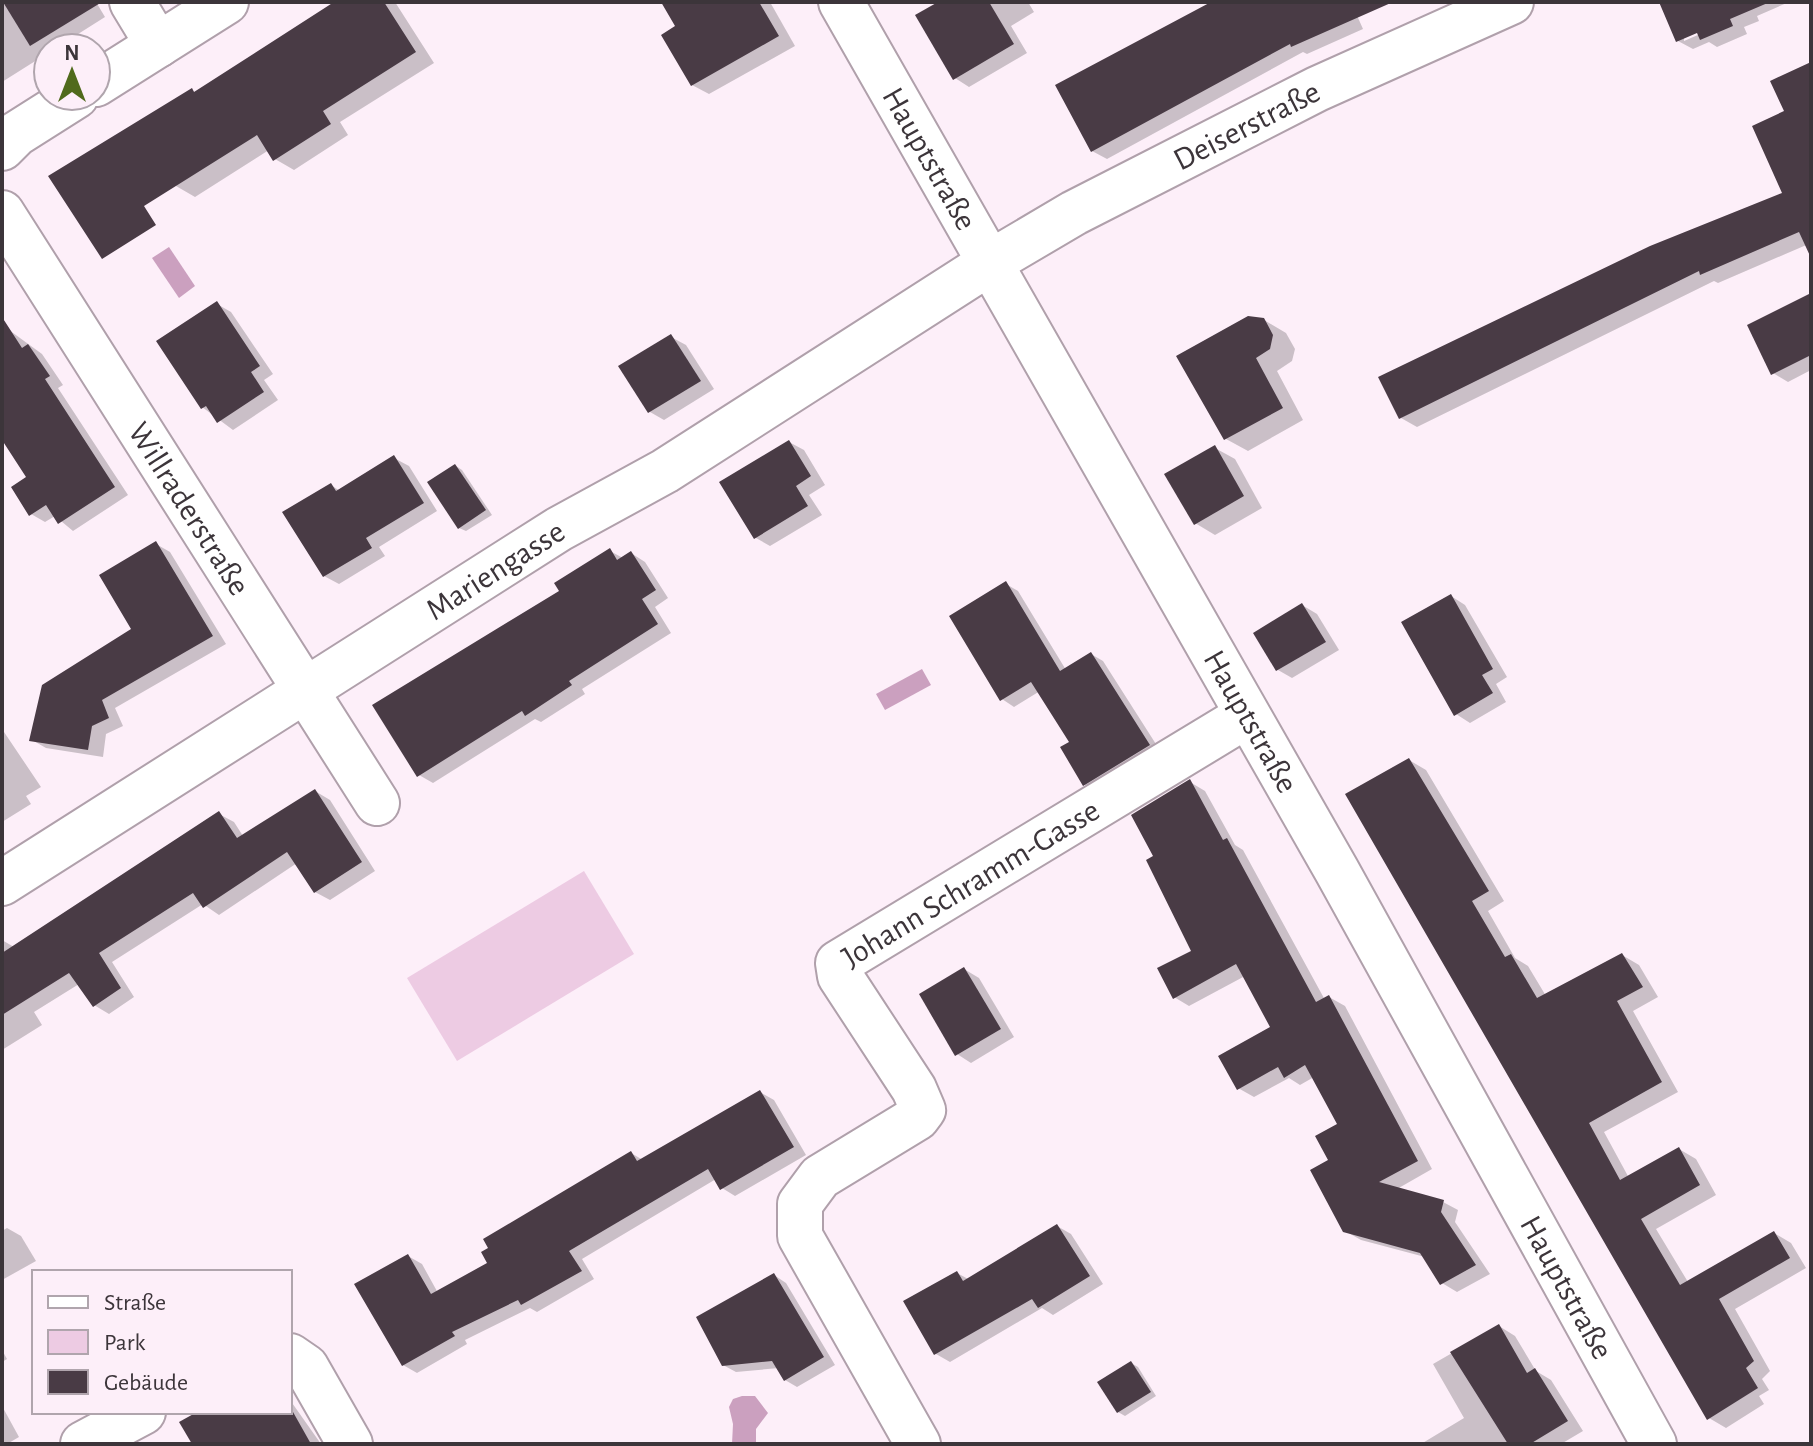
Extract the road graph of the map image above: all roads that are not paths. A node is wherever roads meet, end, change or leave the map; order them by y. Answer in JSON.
{"nodes":[{"id":1,"x":132,"y":2,"type":"edge"},
{"id":2,"x":226,"y":2,"type":"edge"},
{"id":3,"x":841,"y":2,"type":"edge"},
{"id":4,"x":1511,"y":2,"type":"edge"},
{"id":5,"x":158,"y":45,"type":"junction"},
{"id":6,"x":112,"y":74,"type":"edge"},
{"id":7,"x":51,"y":112,"type":"edge"},
{"id":8,"x":2,"y":148,"type":"edge"},
{"id":9,"x":2,"y":213,"type":"edge"},
{"id":10,"x":991,"y":262,"type":"junction"},
{"id":11,"x":308,"y":691,"type":"junction"},
{"id":12,"x":1246,"y":716,"type":"junction"},
{"id":13,"x":377,"y":803,"type":"dead end"},
{"id":14,"x":2,"y":883,"type":"edge"},
{"id":15,"x":292,"y":1357,"type":"edge"},
{"id":16,"x":139,"y":1414,"type":"edge"},
{"id":17,"x":83,"y":1444,"type":"edge"},
{"id":18,"x":350,"y":1444,"type":"edge"},
{"id":19,"x":918,"y":1444,"type":"edge"},
{"id":20,"x":1654,"y":1444,"type":"edge"}],
"edges":[{"from":1,"to":5,"type":"street"},
{"from":2,"to":5,"type":"street"},
{"from":3,"to":10,"type":"street","name":"Hauptstraße"},
{"from":4,"to":10,"type":"street","name":"Deiserstraße"},
{"from":5,"to":6,"type":"street"},
{"from":7,"to":8,"type":"street"},
{"from":9,"to":11,"type":"street","name":"Willraderstraße"},
{"from":10,"to":11,"type":"street","name":"Mariengasse"},
{"from":10,"to":12,"type":"street","name":"Hauptstraße"},
{"from":11,"to":13,"type":"street","name":"Willraderstraße"},
{"from":11,"to":14,"type":"street","name":"Mariengasse"},
{"from":12,"to":19,"type":"street","name":"Johann Schramm-Gasse"},
{"from":12,"to":20,"type":"street","name":"Hauptstraße"},
{"from":15,"to":18,"type":"street"},
{"from":16,"to":17,"type":"street"}]}
